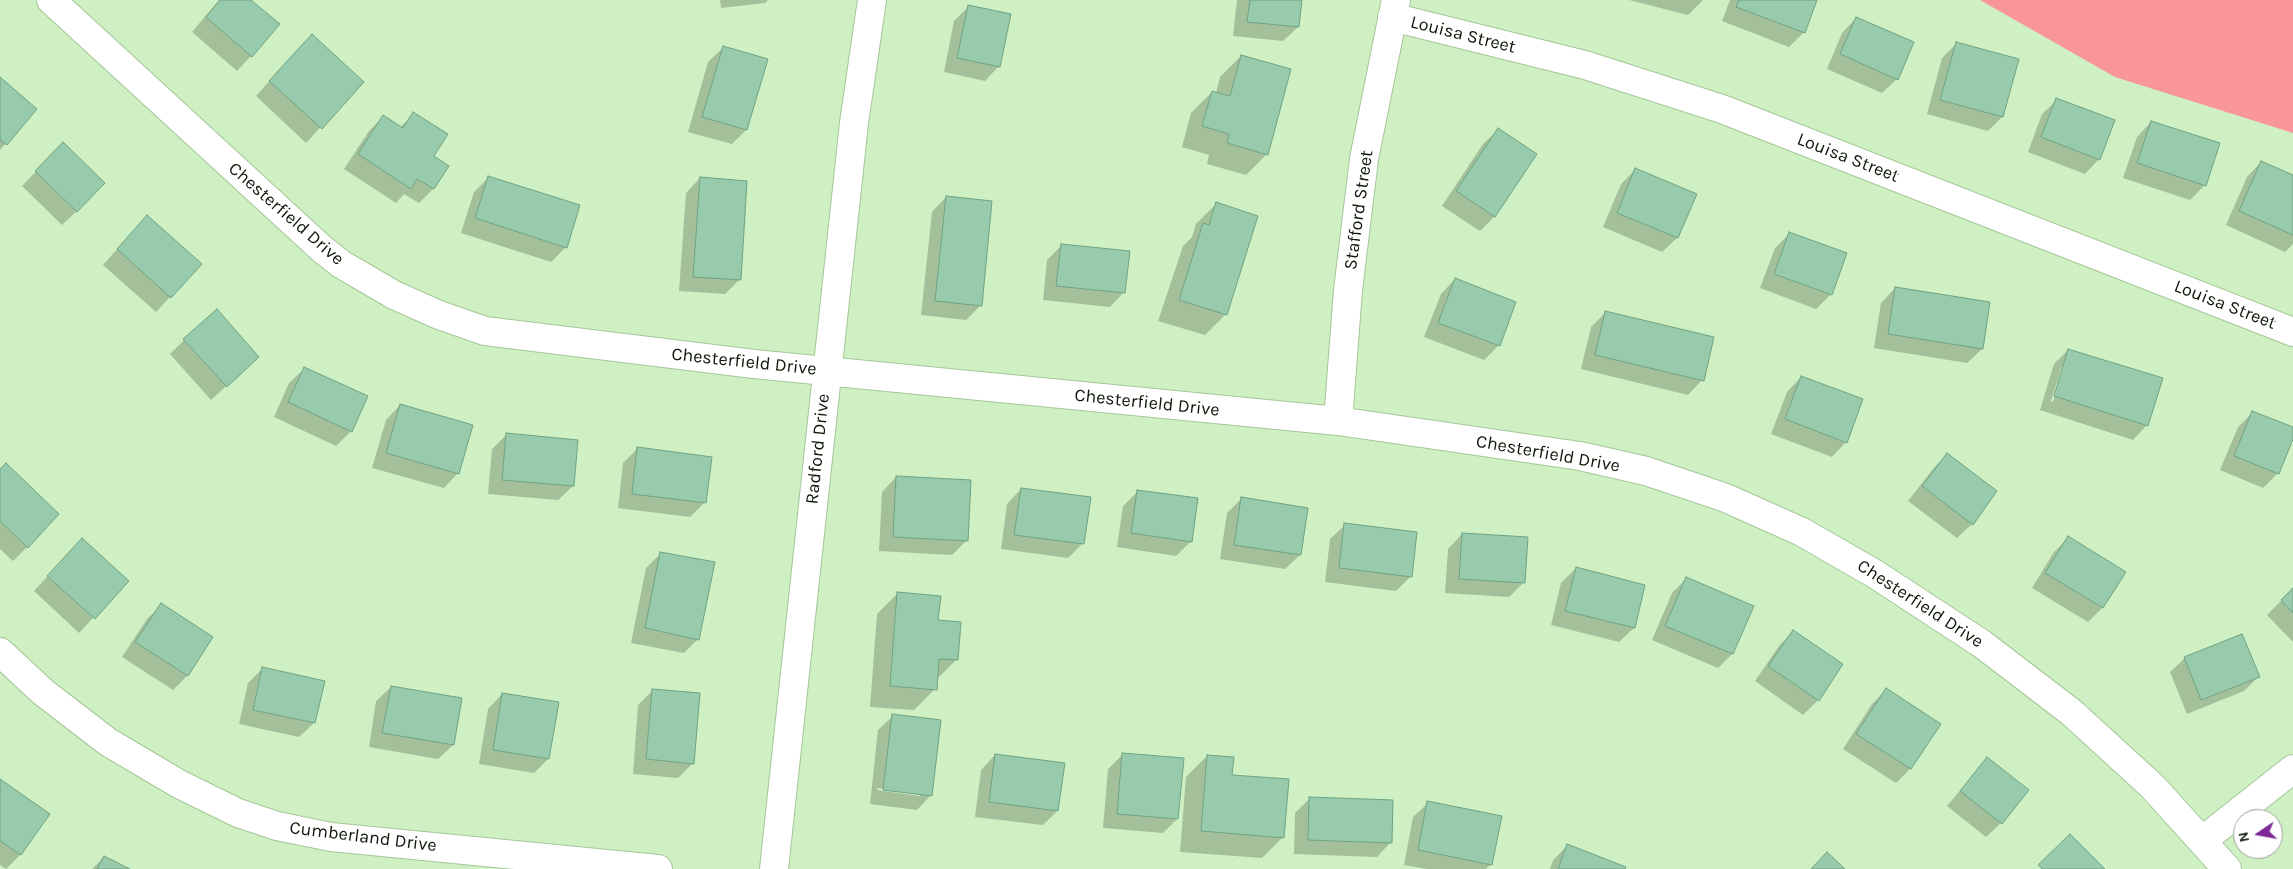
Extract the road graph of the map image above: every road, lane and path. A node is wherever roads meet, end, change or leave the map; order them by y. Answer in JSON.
{"nodes":[{"id":1,"x":51,"y":0,"type":"edge"},
{"id":2,"x":872,"y":0,"type":"edge"},
{"id":3,"x":1394,"y":9,"type":"edge"},
{"id":4,"x":2293,"y":332,"type":"edge"},
{"id":5,"x":826,"y":371,"type":"junction"},
{"id":6,"x":1338,"y":421,"type":"junction"},
{"id":7,"x":0,"y":652,"type":"edge"},
{"id":8,"x":2293,"y":769,"type":"edge"},
{"id":9,"x":2203,"y":840,"type":"junction"},
{"id":10,"x":658,"y":869,"type":"edge"},
{"id":11,"x":774,"y":869,"type":"edge"},
{"id":12,"x":2227,"y":869,"type":"edge"}],
"edges":[{"from":1,"to":5,"type":"street","name":"Chesterfield Drive"},
{"from":2,"to":5,"type":"street","name":"Radford Drive"},
{"from":3,"to":4,"type":"street","name":"Louisa Street"},
{"from":3,"to":6,"type":"street","name":"Stafford Street"},
{"from":5,"to":6,"type":"street","name":"Chesterfield Drive"},
{"from":5,"to":11,"type":"street","name":"Radford Drive"},
{"from":6,"to":9,"type":"street","name":"Chesterfield Drive"},
{"from":7,"to":10,"type":"street","name":"Cumberland Drive"},
{"from":8,"to":9,"type":"street"},
{"from":9,"to":12,"type":"street","name":"Chesterfield Drive"}]}
